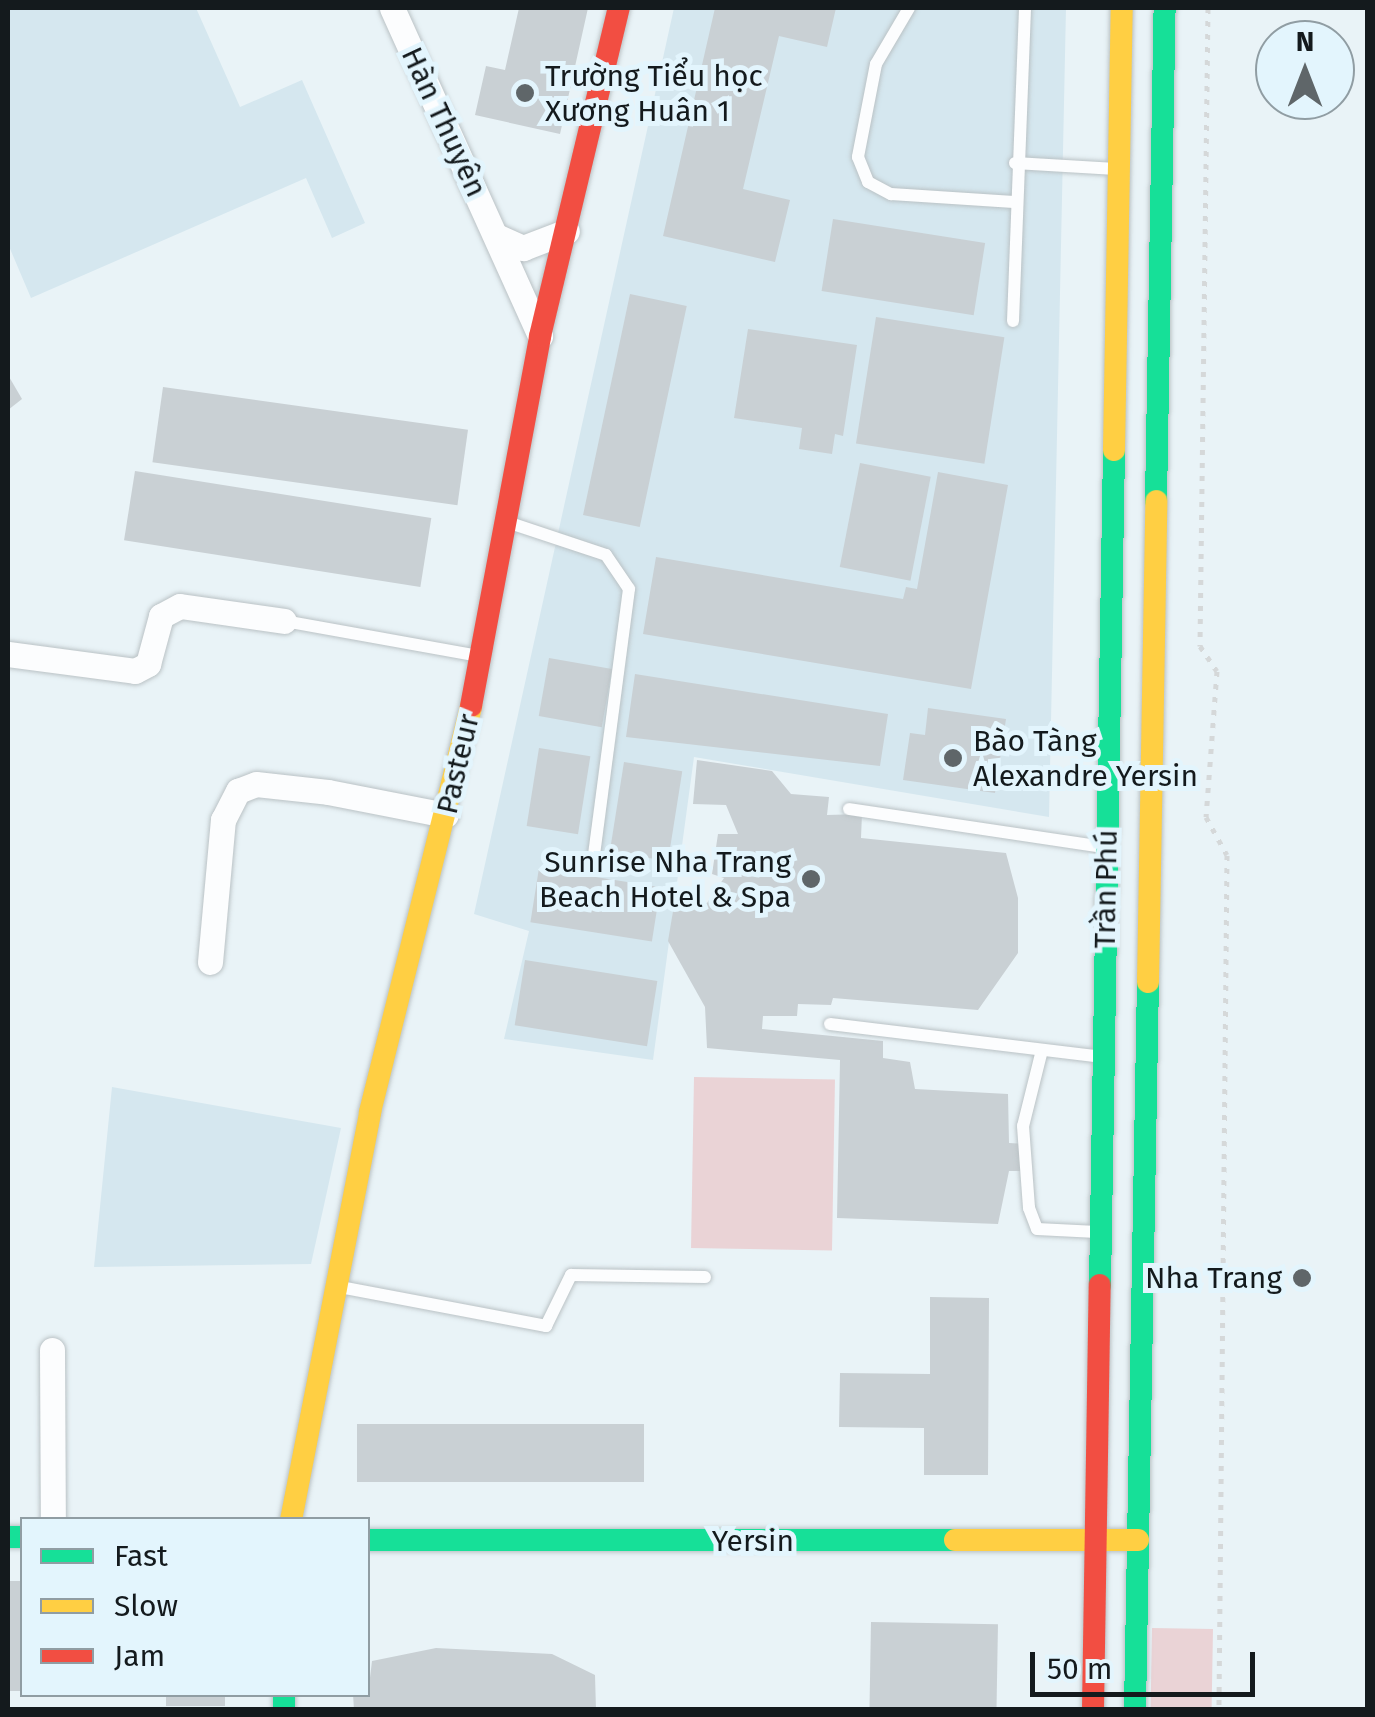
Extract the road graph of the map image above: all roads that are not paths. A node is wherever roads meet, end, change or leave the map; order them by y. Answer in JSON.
{"nodes":[{"id":1,"x":392,"y":8,"type":"edge"},
{"id":2,"x":619,"y":8,"type":"edge"},
{"id":3,"x":909,"y":8,"type":"edge"},
{"id":4,"x":1025,"y":8,"type":"edge"},
{"id":5,"x":1122,"y":8,"type":"edge"},
{"id":6,"x":1165,"y":8,"type":"edge"},
{"id":7,"x":1015,"y":163,"type":"junction"},
{"id":8,"x":1118,"y":169,"type":"junction"},
{"id":9,"x":1014,"y":202,"type":"junction"},
{"id":10,"x":566,"y":231,"type":"junction"},
{"id":11,"x":496,"y":236,"type":"junction"},
{"id":12,"x":1014,"y":321,"type":"dead end"},
{"id":13,"x":540,"y":336,"type":"junction"},
{"id":14,"x":507,"y":522,"type":"junction"},
{"id":15,"x":284,"y":621,"type":"joint"},
{"id":16,"x":8,"y":654,"type":"edge"},
{"id":17,"x":483,"y":656,"type":"junction"},
{"id":18,"x":849,"y":809,"type":"dead end"},
{"id":19,"x":446,"y":815,"type":"junction"},
{"id":20,"x":1107,"y":848,"type":"junction"},
{"id":21,"x":594,"y":856,"type":"dead end"},
{"id":22,"x":210,"y":962,"type":"dead end"},
{"id":23,"x":830,"y":1024,"type":"dead end"},
{"id":24,"x":1042,"y":1050,"type":"junction"},
{"id":25,"x":1104,"y":1058,"type":"junction"},
{"id":26,"x":1101,"y":1232,"type":"junction"},
{"id":27,"x":705,"y":1277,"type":"dead end"},
{"id":28,"x":332,"y":1286,"type":"junction"},
{"id":29,"x":52,"y":1350,"type":"dead end"},
{"id":30,"x":54,"y":1517,"type":"edge"},
{"id":31,"x":292,"y":1517,"type":"edge"},
{"id":32,"x":370,"y":1540,"type":"edge"},
{"id":33,"x":1138,"y":1540,"type":"junction"},
{"id":34,"x":1094,"y":1542,"type":"junction"},
{"id":35,"x":1093,"y":1710,"type":"edge"},
{"id":36,"x":1135,"y":1710,"type":"edge"}],
"edges":[{"from":1,"to":11,"type":"street","name":"Hàn Thuyên"},
{"from":2,"to":10,"type":"main road","name":"Pasteur"},
{"from":3,"to":9,"type":"lane"},
{"from":4,"to":7,"type":"lane"},
{"from":5,"to":8,"type":"main road","name":"Trần Phú"},
{"from":6,"to":33,"type":"main road","name":"Trần Phú"},
{"from":7,"to":8,"type":"lane"},
{"from":7,"to":9,"type":"lane"},
{"from":8,"to":20,"type":"main road","name":"Trần Phú"},
{"from":9,"to":12,"type":"lane"},
{"from":10,"to":11,"type":"street","name":"Hàn Thuyên"},
{"from":10,"to":13,"type":"main road","name":"Pasteur"},
{"from":11,"to":13,"type":"street","name":"Hàn Thuyên"},
{"from":13,"to":14,"type":"main road","name":"Pasteur"},
{"from":14,"to":17,"type":"main road","name":"Pasteur"},
{"from":14,"to":21,"type":"lane"},
{"from":15,"to":16,"type":"street"},
{"from":15,"to":17,"type":"lane"},
{"from":17,"to":19,"type":"main road","name":"Pasteur"},
{"from":18,"to":20,"type":"lane"},
{"from":19,"to":22,"type":"street"},
{"from":19,"to":28,"type":"main road","name":"Pasteur"},
{"from":20,"to":25,"type":"main road","name":"Trần Phú"},
{"from":23,"to":24,"type":"lane"},
{"from":24,"to":25,"type":"lane"},
{"from":24,"to":26,"type":"lane"},
{"from":25,"to":26,"type":"main road","name":"Trần Phú"},
{"from":26,"to":34,"type":"main road","name":"Trần Phú"},
{"from":27,"to":28,"type":"lane"},
{"from":28,"to":31,"type":"main road","name":"Pasteur"},
{"from":29,"to":30,"type":"street"},
{"from":32,"to":34,"type":"main road","name":"Yersin"},
{"from":33,"to":34,"type":"main road","name":"Yersin"},
{"from":33,"to":36,"type":"main road","name":"Trần Phú"},
{"from":34,"to":35,"type":"main road","name":"Trần Phú"}]}
